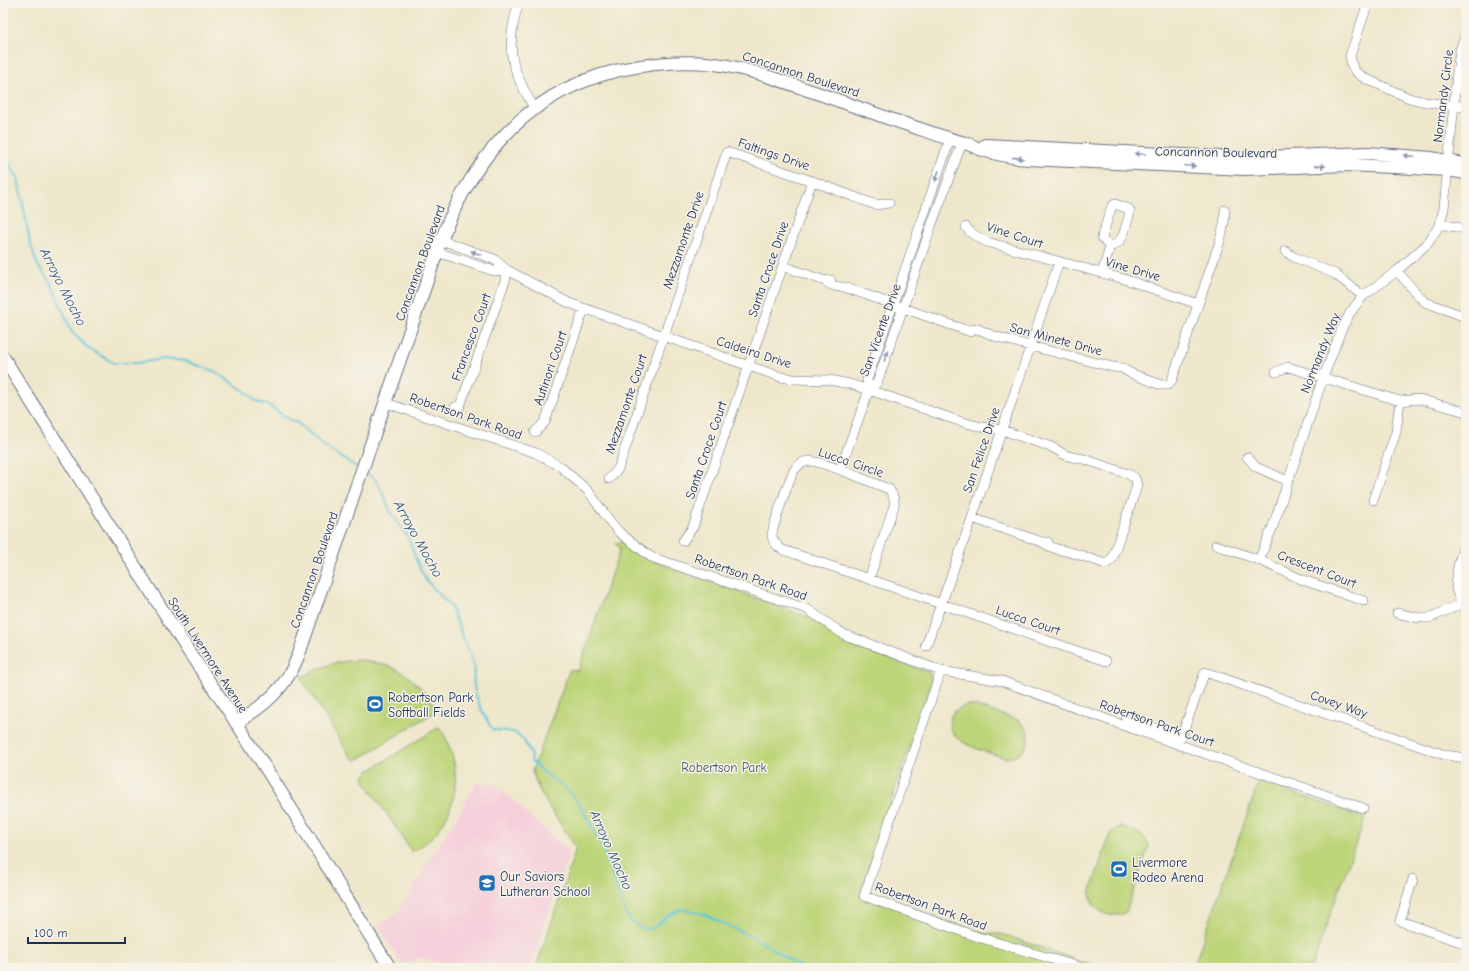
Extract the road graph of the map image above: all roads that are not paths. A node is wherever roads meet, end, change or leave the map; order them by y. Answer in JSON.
{"nodes":[{"id":1,"x":519,"y":3,"type":"edge"},
{"id":2,"x":1368,"y":3,"type":"edge"},
{"id":3,"x":1466,"y":34,"type":"edge"},
{"id":4,"x":1454,"y":105,"type":"junction"},
{"id":5,"x":1466,"y":107,"type":"edge"},
{"id":6,"x":535,"y":109,"type":"junction"},
{"id":7,"x":960,"y":142,"type":"junction"},
{"id":8,"x":727,"y":152,"type":"joint"},
{"id":9,"x":1466,"y":165,"type":"edge"},
{"id":10,"x":1448,"y":166,"type":"junction"},
{"id":11,"x":1466,"y":173,"type":"edge"},
{"id":12,"x":812,"y":181,"type":"junction"},
{"id":13,"x":889,"y":203,"type":"dead end"},
{"id":14,"x":1225,"y":210,"type":"dead end"},
{"id":15,"x":1440,"y":224,"type":"junction"},
{"id":16,"x":966,"y":227,"type":"dead end"},
{"id":17,"x":1466,"y":229,"type":"edge"},
{"id":18,"x":439,"y":246,"type":"junction"},
{"id":19,"x":1110,"y":247,"type":"dead end"},
{"id":20,"x":1285,"y":250,"type":"dead end"},
{"id":21,"x":1059,"y":262,"type":"junction"},
{"id":22,"x":783,"y":266,"type":"junction"},
{"id":23,"x":507,"y":270,"type":"junction"},
{"id":24,"x":1397,"y":271,"type":"junction"},
{"id":25,"x":1102,"y":273,"type":"junction"},
{"id":26,"x":1363,"y":296,"type":"junction"},
{"id":27,"x":893,"y":304,"type":"junction"},
{"id":28,"x":1198,"y":304,"type":"junction"},
{"id":29,"x":584,"y":308,"type":"junction"},
{"id":30,"x":903,"y":308,"type":"junction"},
{"id":31,"x":1466,"y":317,"type":"edge"},
{"id":32,"x":664,"y":336,"type":"junction"},
{"id":33,"x":1030,"y":346,"type":"junction"},
{"id":34,"x":3,"y":357,"type":"edge"},
{"id":35,"x":748,"y":366,"type":"junction"},
{"id":36,"x":1276,"y":372,"type":"dead end"},
{"id":37,"x":1323,"y":378,"type":"junction"},
{"id":38,"x":869,"y":390,"type":"junction"},
{"id":39,"x":1400,"y":401,"type":"junction"},
{"id":40,"x":386,"y":403,"type":"junction"},
{"id":41,"x":454,"y":407,"type":"dead end"},
{"id":42,"x":1466,"y":412,"type":"edge"},
{"id":43,"x":1002,"y":430,"type":"junction"},
{"id":44,"x":535,"y":432,"type":"dead end"},
{"id":45,"x":1248,"y":457,"type":"dead end"},
{"id":46,"x":840,"y":470,"type":"junction"},
{"id":47,"x":609,"y":479,"type":"dead end"},
{"id":48,"x":1288,"y":481,"type":"junction"},
{"id":49,"x":1373,"y":500,"type":"dead end"},
{"id":50,"x":972,"y":518,"type":"junction"},
{"id":51,"x":683,"y":540,"type":"dead end"},
{"id":52,"x":1466,"y":540,"type":"edge"},
{"id":53,"x":1216,"y":545,"type":"dead end"},
{"id":54,"x":1259,"y":560,"type":"junction"},
{"id":55,"x":869,"y":578,"type":"junction"},
{"id":56,"x":1364,"y":601,"type":"dead end"},
{"id":57,"x":941,"y":603,"type":"junction"},
{"id":58,"x":1463,"y":603,"type":"edge"},
{"id":59,"x":1397,"y":613,"type":"dead end"},
{"id":60,"x":926,"y":646,"type":"dead end"},
{"id":61,"x":1106,"y":661,"type":"dead end"},
{"id":62,"x":941,"y":671,"type":"junction"},
{"id":63,"x":1126,"y":718,"type":"dead end"},
{"id":64,"x":236,"y":723,"type":"junction"},
{"id":65,"x":1466,"y":758,"type":"edge"},
{"id":66,"x":1363,"y":808,"type":"dead end"},
{"id":67,"x":1413,"y":879,"type":"dead end"},
{"id":68,"x":1466,"y":944,"type":"edge"},
{"id":69,"x":390,"y":968,"type":"edge"},
{"id":70,"x":1083,"y":968,"type":"edge"}],
"edges":[{"from":1,"to":6,"type":"street"},
{"from":2,"to":4,"type":"street"},
{"from":3,"to":4,"type":"street","name":"Normandy Circle"},
{"from":4,"to":5,"type":"street"},
{"from":4,"to":10,"type":"street","name":"Normandy Circle"},
{"from":6,"to":7,"type":"main road","name":"Concannon Boulevard"},
{"from":6,"to":18,"type":"main road","name":"Concannon Boulevard"},
{"from":7,"to":10,"type":"main road","name":"Concannon Boulevard"},
{"from":7,"to":27,"type":"street","name":"San Vicente Drive","one_way":true},
{"from":7,"to":30,"type":"street","name":"San Vicente Drive"},
{"from":8,"to":12,"type":"street","name":"Faltings Drive"},
{"from":8,"to":32,"type":"street","name":"Mezzamonte Drive"},
{"from":9,"to":10,"type":"main road","name":"Concannon Boulevard"},
{"from":10,"to":11,"type":"main road","name":"Concannon Boulevard"},
{"from":10,"to":15,"type":"street","name":"Normandy Way"},
{"from":12,"to":13,"type":"street","name":"Faltings Drive"},
{"from":12,"to":22,"type":"street","name":"Santa Croce Drive"},
{"from":14,"to":28,"type":"street"},
{"from":15,"to":17,"type":"street"},
{"from":15,"to":24,"type":"street","name":"Normandy Way"},
{"from":16,"to":21,"type":"street","name":"Vine Court"},
{"from":18,"to":23,"type":"street","name":"Caldeira Drive"},
{"from":18,"to":40,"type":"main road","name":"Concannon Boulevard"},
{"from":19,"to":25,"type":"street"},
{"from":20,"to":26,"type":"street"},
{"from":21,"to":25,"type":"street","name":"Vine Drive"},
{"from":21,"to":33,"type":"street","name":"San Felice Drive"},
{"from":22,"to":27,"type":"street","name":"San Minete Drive"},
{"from":22,"to":35,"type":"street","name":"Santa Croce Drive"},
{"from":23,"to":29,"type":"street","name":"Caldeira Drive"},
{"from":23,"to":41,"type":"street","name":"Francesco Court"},
{"from":24,"to":26,"type":"street","name":"Normandy Way"},
{"from":24,"to":31,"type":"street"},
{"from":25,"to":28,"type":"street","name":"Vine Drive"},
{"from":26,"to":37,"type":"street","name":"Normandy Way"},
{"from":27,"to":30,"type":"street","name":"San Minete Drive"},
{"from":27,"to":38,"type":"street","name":"San Vicente Drive"},
{"from":28,"to":33,"type":"street","name":"San Minete Drive"},
{"from":29,"to":32,"type":"street","name":"Caldeira Drive"},
{"from":29,"to":44,"type":"street","name":"Autinori Court"},
{"from":30,"to":33,"type":"street","name":"San Minete Drive"},
{"from":38,"to":30,"type":"street","name":"San Vicente Drive","one_way":true},
{"from":32,"to":35,"type":"street","name":"Caldeira Drive"},
{"from":32,"to":47,"type":"street","name":"Mezzamonte Court"},
{"from":33,"to":43,"type":"street","name":"San Felice Drive"},
{"from":34,"to":64,"type":"main road","name":"South Livermore Avenue"},
{"from":35,"to":38,"type":"street","name":"Caldeira Drive"},
{"from":35,"to":51,"type":"street","name":"Santa Croce Court"},
{"from":36,"to":37,"type":"street"},
{"from":37,"to":39,"type":"street"},
{"from":37,"to":48,"type":"street","name":"Normandy Way"},
{"from":38,"to":43,"type":"street","name":"Caldeira Drive"},
{"from":38,"to":46,"type":"street"},
{"from":39,"to":42,"type":"street"},
{"from":39,"to":49,"type":"street"},
{"from":40,"to":62,"type":"street","name":"Robertson Park Road"},
{"from":40,"to":64,"type":"main road","name":"Concannon Boulevard"},
{"from":43,"to":50,"type":"street","name":"San Felice Drive"},
{"from":43,"to":50,"type":"street","name":"Caldeira Drive"},
{"from":45,"to":48,"type":"street"},
{"from":46,"to":55,"type":"street","name":"Lucca Circle"},
{"from":46,"to":55,"type":"street","name":"Lucca Circle"},
{"from":48,"to":54,"type":"street","name":"Normandy Way"},
{"from":50,"to":57,"type":"street","name":"San Felice Drive"},
{"from":52,"to":58,"type":"street"},
{"from":53,"to":54,"type":"street","name":"Crescent Court"},
{"from":54,"to":56,"type":"street","name":"Crescent Court"},
{"from":55,"to":57,"type":"street","name":"Lucca Circle"},
{"from":57,"to":60,"type":"street","name":"San Felice Drive"},
{"from":57,"to":61,"type":"street","name":"Lucca Court"},
{"from":58,"to":59,"type":"street"},
{"from":62,"to":66,"type":"street","name":"Robertson Park Court"},
{"from":62,"to":70,"type":"street","name":"Robertson Park Road"},
{"from":63,"to":65,"type":"street","name":"Covey Way"},
{"from":64,"to":69,"type":"main road","name":"South Livermore Avenue"},
{"from":67,"to":68,"type":"street"}]}
